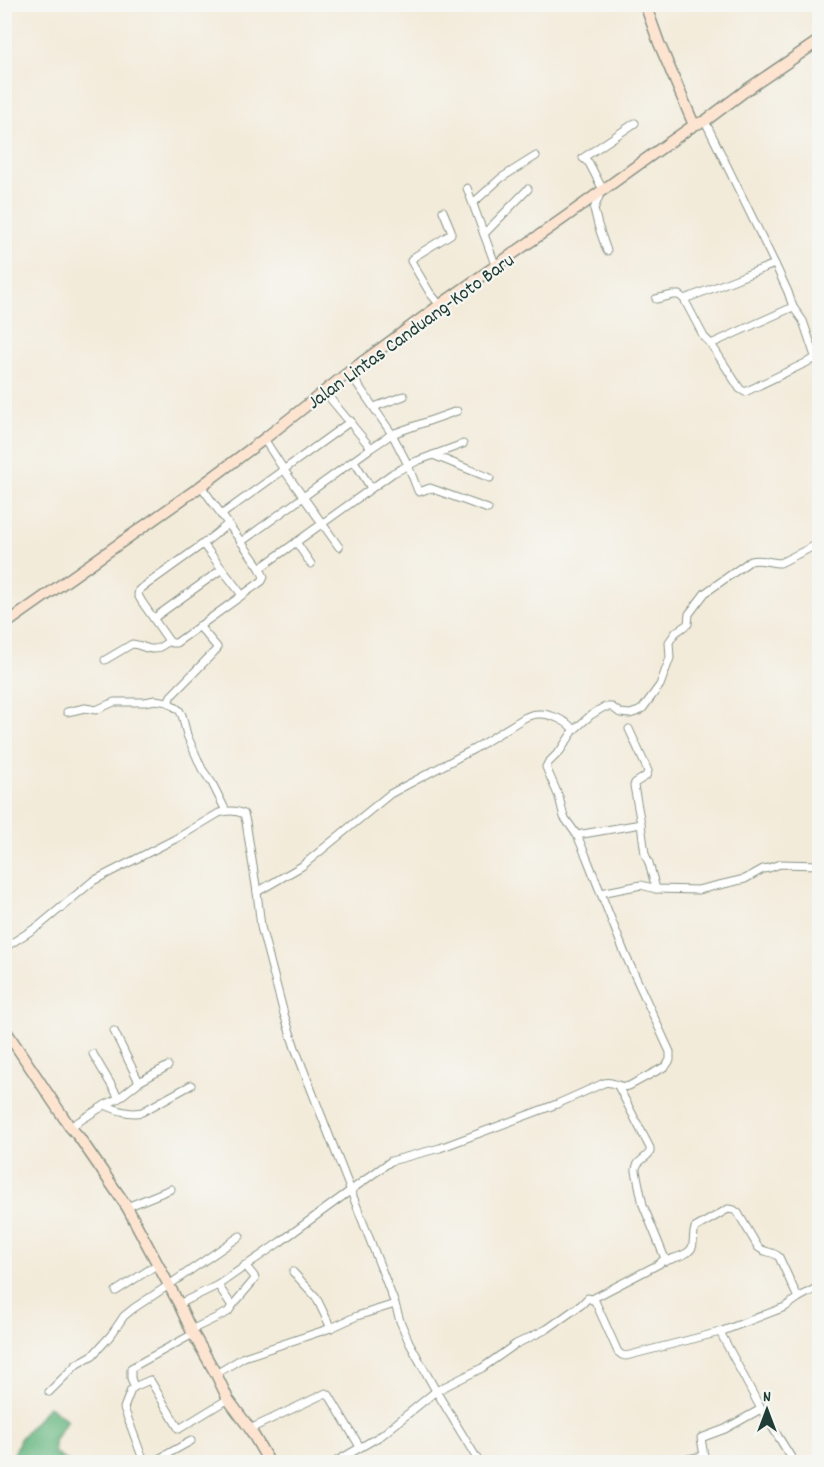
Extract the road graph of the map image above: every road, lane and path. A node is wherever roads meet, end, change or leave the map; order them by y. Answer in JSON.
{"nodes":[{"id":1,"x":645,"y":4,"type":"edge"},
{"id":2,"x":819,"y":40,"type":"edge"},
{"id":3,"x":635,"y":123,"type":"dead end"},
{"id":4,"x":699,"y":123,"type":"junction"},
{"id":5,"x":536,"y":156,"type":"dead end"},
{"id":6,"x":467,"y":188,"type":"dead end"},
{"id":7,"x":528,"y":189,"type":"dead end"},
{"id":8,"x":602,"y":191,"type":"junction"},
{"id":9,"x":473,"y":203,"type":"junction"},
{"id":10,"x":443,"y":211,"type":"dead end"},
{"id":11,"x":484,"y":234,"type":"junction"},
{"id":12,"x":607,"y":251,"type":"dead end"},
{"id":13,"x":775,"y":264,"type":"junction"},
{"id":14,"x":496,"y":267,"type":"junction"},
{"id":15,"x":656,"y":299,"type":"dead end"},
{"id":16,"x":684,"y":299,"type":"junction"},
{"id":17,"x":440,"y":305,"type":"junction"},
{"id":18,"x":793,"y":307,"type":"junction"},
{"id":19,"x":711,"y":344,"type":"junction"},
{"id":20,"x":816,"y":358,"type":"junction"},
{"id":21,"x":819,"y":371,"type":"edge"},
{"id":22,"x":349,"y":372,"type":"junction"},
{"id":23,"x":324,"y":391,"type":"junction"},
{"id":24,"x":404,"y":396,"type":"dead end"},
{"id":25,"x":374,"y":407,"type":"junction"},
{"id":26,"x":457,"y":411,"type":"dead end"},
{"id":27,"x":351,"y":422,"type":"junction"},
{"id":28,"x":392,"y":434,"type":"junction"},
{"id":29,"x":264,"y":439,"type":"junction"},
{"id":30,"x":463,"y":444,"type":"dead end"},
{"id":31,"x":371,"y":448,"type":"junction"},
{"id":32,"x":433,"y":455,"type":"junction"},
{"id":33,"x":354,"y":461,"type":"junction"},
{"id":34,"x":408,"y":465,"type":"junction"},
{"id":35,"x":284,"y":470,"type":"junction"},
{"id":36,"x":490,"y":478,"type":"dead end"},
{"id":37,"x":201,"y":486,"type":"junction"},
{"id":38,"x":370,"y":488,"type":"junction"},
{"id":39,"x":304,"y":497,"type":"junction"},
{"id":40,"x":488,"y":509,"type":"dead end"},
{"id":41,"x":221,"y":515,"type":"junction"},
{"id":42,"x":322,"y":523,"type":"junction"},
{"id":43,"x":228,"y":524,"type":"junction"},
{"id":44,"x":241,"y":542,"type":"junction"},
{"id":45,"x":296,"y":542,"type":"junction"},
{"id":46,"x":819,"y":543,"type":"edge"},
{"id":47,"x":203,"y":544,"type":"junction"},
{"id":48,"x":339,"y":547,"type":"dead end"},
{"id":49,"x":311,"y":564,"type":"dead end"},
{"id":50,"x":260,"y":568,"type":"junction"},
{"id":51,"x":222,"y":569,"type":"junction"},
{"id":52,"x":242,"y":595,"type":"junction"},
{"id":53,"x":154,"y":618,"type":"junction"},
{"id":54,"x":4,"y":625,"type":"edge"},
{"id":55,"x":200,"y":626,"type":"junction"},
{"id":56,"x":169,"y":641,"type":"junction"},
{"id":57,"x":105,"y":660,"type":"dead end"},
{"id":58,"x":168,"y":702,"type":"junction"},
{"id":59,"x":67,"y":712,"type":"dead end"},
{"id":60,"x":628,"y":729,"type":"dead end"},
{"id":61,"x":574,"y":730,"type":"junction"},
{"id":62,"x":226,"y":811,"type":"junction"},
{"id":63,"x":641,"y":824,"type":"junction"},
{"id":64,"x":577,"y":835,"type":"junction"},
{"id":65,"x":819,"y":865,"type":"edge"},
{"id":66,"x":656,"y":889,"type":"junction"},
{"id":67,"x":257,"y":892,"type":"junction"},
{"id":68,"x":601,"y":893,"type":"junction"},
{"id":69,"x":4,"y":948,"type":"edge"},
{"id":70,"x":5,"y":1030,"type":"edge"},
{"id":71,"x":114,"y":1031,"type":"dead end"},
{"id":72,"x":93,"y":1054,"type":"dead end"},
{"id":73,"x":168,"y":1066,"type":"dead end"},
{"id":74,"x":139,"y":1082,"type":"junction"},
{"id":75,"x":190,"y":1085,"type":"dead end"},
{"id":76,"x":618,"y":1086,"type":"junction"},
{"id":77,"x":119,"y":1098,"type":"junction"},
{"id":78,"x":105,"y":1105,"type":"junction"},
{"id":79,"x":70,"y":1127,"type":"junction"},
{"id":80,"x":171,"y":1189,"type":"dead end"},
{"id":81,"x":350,"y":1190,"type":"junction"},
{"id":82,"x":127,"y":1207,"type":"junction"},
{"id":83,"x":240,"y":1236,"type":"dead end"},
{"id":84,"x":666,"y":1261,"type":"junction"},
{"id":85,"x":158,"y":1264,"type":"junction"},
{"id":86,"x":245,"y":1265,"type":"junction"},
{"id":87,"x":292,"y":1272,"type":"dead end"},
{"id":88,"x":169,"y":1285,"type":"junction"},
{"id":89,"x":218,"y":1285,"type":"junction"},
{"id":90,"x":819,"y":1286,"type":"edge"},
{"id":91,"x":116,"y":1291,"type":"dead end"},
{"id":92,"x":798,"y":1298,"type":"junction"},
{"id":93,"x":592,"y":1299,"type":"junction"},
{"id":94,"x":179,"y":1304,"type":"junction"},
{"id":95,"x":395,"y":1305,"type":"junction"},
{"id":96,"x":232,"y":1306,"type":"junction"},
{"id":97,"x":331,"y":1328,"type":"junction"},
{"id":98,"x":192,"y":1332,"type":"junction"},
{"id":99,"x":720,"y":1332,"type":"junction"},
{"id":100,"x":216,"y":1374,"type":"junction"},
{"id":101,"x":134,"y":1387,"type":"junction"},
{"id":102,"x":436,"y":1391,"type":"junction"},
{"id":103,"x":49,"y":1392,"type":"dead end"},
{"id":104,"x":228,"y":1399,"type":"junction"},
{"id":105,"x":761,"y":1409,"type":"junction"},
{"id":106,"x":250,"y":1429,"type":"junction"},
{"id":107,"x":191,"y":1442,"type":"dead end"},
{"id":108,"x":360,"y":1447,"type":"junction"},
{"id":109,"x":704,"y":1459,"type":"edge"},
{"id":110,"x":146,"y":1462,"type":"edge"},
{"id":111,"x":153,"y":1462,"type":"edge"},
{"id":112,"x":269,"y":1462,"type":"edge"},
{"id":113,"x":335,"y":1462,"type":"edge"},
{"id":114,"x":479,"y":1462,"type":"edge"},
{"id":115,"x":682,"y":1462,"type":"edge"},
{"id":116,"x":794,"y":1462,"type":"edge"}],
"edges":[{"from":1,"to":4,"type":"main road"},
{"from":2,"to":4,"type":"main road","name":"Jalan Lintas Canduang-Koto Baru"},
{"from":3,"to":8,"type":"street"},
{"from":4,"to":8,"type":"main road","name":"Jalan Lintas Canduang-Koto Baru"},
{"from":4,"to":13,"type":"street"},
{"from":5,"to":9,"type":"street"},
{"from":6,"to":9,"type":"street"},
{"from":7,"to":11,"type":"street"},
{"from":8,"to":12,"type":"street"},
{"from":8,"to":14,"type":"main road","name":"Jalan Lintas Canduang-Koto Baru"},
{"from":9,"to":11,"type":"street"},
{"from":10,"to":17,"type":"street"},
{"from":11,"to":14,"type":"street"},
{"from":13,"to":16,"type":"street"},
{"from":13,"to":18,"type":"street"},
{"from":14,"to":17,"type":"main road","name":"Jalan Lintas Canduang-Koto Baru"},
{"from":15,"to":16,"type":"street"},
{"from":16,"to":19,"type":"street"},
{"from":17,"to":22,"type":"main road","name":"Jalan Lintas Canduang-Koto Baru"},
{"from":18,"to":19,"type":"street"},
{"from":18,"to":20,"type":"street"},
{"from":19,"to":20,"type":"street"},
{"from":20,"to":21,"type":"street"},
{"from":22,"to":23,"type":"main road","name":"Jalan Lintas Canduang-Koto Baru"},
{"from":22,"to":25,"type":"street"},
{"from":23,"to":27,"type":"street"},
{"from":23,"to":29,"type":"main road","name":"Jalan Lintas Canduang-Koto Baru"},
{"from":24,"to":25,"type":"street"},
{"from":25,"to":28,"type":"street"},
{"from":26,"to":28,"type":"street"},
{"from":27,"to":31,"type":"street"},
{"from":27,"to":35,"type":"street"},
{"from":28,"to":31,"type":"street"},
{"from":28,"to":34,"type":"street"},
{"from":29,"to":35,"type":"street"},
{"from":29,"to":37,"type":"main road","name":"Jalan Lintas Canduang-Koto Baru"},
{"from":30,"to":32,"type":"street"},
{"from":31,"to":33,"type":"street"},
{"from":32,"to":34,"type":"street"},
{"from":32,"to":36,"type":"street"},
{"from":33,"to":38,"type":"street"},
{"from":33,"to":39,"type":"street"},
{"from":34,"to":38,"type":"street"},
{"from":34,"to":40,"type":"street"},
{"from":35,"to":39,"type":"street"},
{"from":35,"to":41,"type":"street"},
{"from":37,"to":41,"type":"street"},
{"from":37,"to":54,"type":"main road","name":"Jalan Lintas Canduang-Koto Baru"},
{"from":38,"to":42,"type":"street"},
{"from":39,"to":42,"type":"street"},
{"from":39,"to":44,"type":"street"},
{"from":41,"to":43,"type":"street"},
{"from":42,"to":45,"type":"street"},
{"from":42,"to":48,"type":"street"},
{"from":43,"to":44,"type":"street"},
{"from":43,"to":47,"type":"street"},
{"from":44,"to":50,"type":"street"},
{"from":45,"to":49,"type":"street"},
{"from":45,"to":50,"type":"street"},
{"from":46,"to":61,"type":"street"},
{"from":47,"to":51,"type":"street"},
{"from":47,"to":53,"type":"street"},
{"from":50,"to":52,"type":"street"},
{"from":51,"to":52,"type":"street"},
{"from":51,"to":53,"type":"street"},
{"from":52,"to":55,"type":"street"},
{"from":53,"to":56,"type":"street"},
{"from":55,"to":56,"type":"street"},
{"from":55,"to":58,"type":"street"},
{"from":56,"to":57,"type":"street"},
{"from":58,"to":59,"type":"street"},
{"from":58,"to":62,"type":"street"},
{"from":60,"to":63,"type":"street"},
{"from":61,"to":64,"type":"street"},
{"from":61,"to":67,"type":"street"},
{"from":62,"to":67,"type":"street"},
{"from":62,"to":69,"type":"street"},
{"from":63,"to":64,"type":"street"},
{"from":63,"to":66,"type":"street"},
{"from":64,"to":68,"type":"street"},
{"from":65,"to":66,"type":"street"},
{"from":66,"to":68,"type":"street"},
{"from":67,"to":81,"type":"street"},
{"from":68,"to":76,"type":"street"},
{"from":70,"to":79,"type":"main road"},
{"from":71,"to":74,"type":"street"},
{"from":72,"to":77,"type":"street"},
{"from":73,"to":74,"type":"street"},
{"from":74,"to":77,"type":"street"},
{"from":75,"to":78,"type":"street"},
{"from":76,"to":81,"type":"street"},
{"from":76,"to":84,"type":"street"},
{"from":77,"to":78,"type":"street"},
{"from":78,"to":79,"type":"street"},
{"from":79,"to":82,"type":"main road"},
{"from":80,"to":82,"type":"street"},
{"from":81,"to":86,"type":"street"},
{"from":81,"to":95,"type":"street"},
{"from":82,"to":85,"type":"main road"},
{"from":83,"to":88,"type":"street"},
{"from":84,"to":92,"type":"street"},
{"from":84,"to":93,"type":"street"},
{"from":85,"to":88,"type":"main road"},
{"from":85,"to":91,"type":"street"},
{"from":86,"to":89,"type":"street"},
{"from":86,"to":96,"type":"street"},
{"from":87,"to":97,"type":"street"},
{"from":88,"to":94,"type":"main road"},
{"from":88,"to":103,"type":"street"},
{"from":89,"to":94,"type":"street"},
{"from":89,"to":96,"type":"street"},
{"from":90,"to":92,"type":"street"},
{"from":92,"to":99,"type":"street"},
{"from":93,"to":99,"type":"street"},
{"from":93,"to":102,"type":"street"},
{"from":94,"to":98,"type":"main road"},
{"from":95,"to":97,"type":"street"},
{"from":95,"to":102,"type":"street"},
{"from":96,"to":98,"type":"street"},
{"from":97,"to":100,"type":"street"},
{"from":98,"to":100,"type":"main road"},
{"from":98,"to":101,"type":"street"},
{"from":99,"to":105,"type":"street"},
{"from":100,"to":104,"type":"main road"},
{"from":101,"to":104,"type":"street"},
{"from":101,"to":110,"type":"street"},
{"from":102,"to":108,"type":"street"},
{"from":102,"to":114,"type":"street"},
{"from":104,"to":106,"type":"main road"},
{"from":105,"to":109,"type":"street"},
{"from":105,"to":116,"type":"street"},
{"from":106,"to":108,"type":"street"},
{"from":106,"to":112,"type":"main road"},
{"from":107,"to":111,"type":"street"},
{"from":108,"to":113,"type":"street"},
{"from":109,"to":115,"type":"street"}]}
